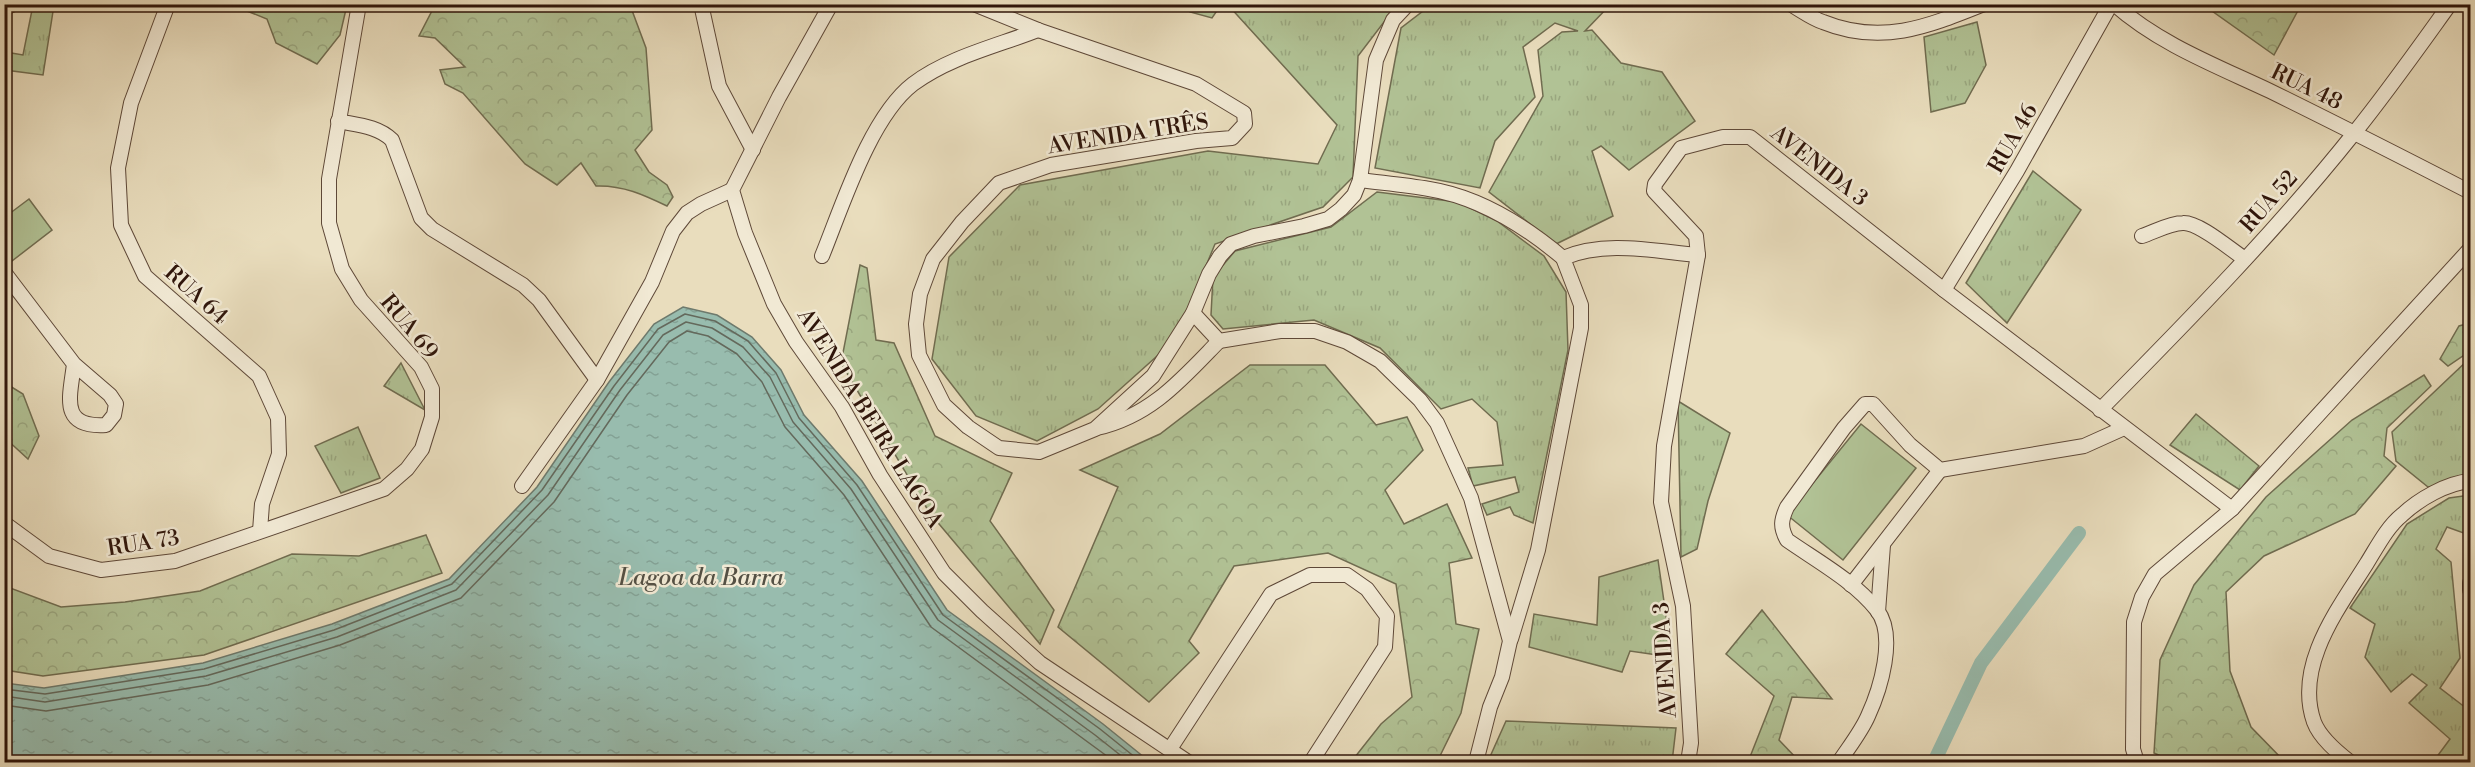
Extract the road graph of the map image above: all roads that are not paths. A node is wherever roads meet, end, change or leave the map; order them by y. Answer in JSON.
{"nodes":[{"id":1,"x":14,"y":4,"type":"edge"},
{"id":2,"x":168,"y":4,"type":"edge"},
{"id":3,"x":359,"y":4,"type":"edge"},
{"id":4,"x":701,"y":4,"type":"edge"},
{"id":5,"x":831,"y":4,"type":"edge"},
{"id":6,"x":974,"y":4,"type":"edge"},
{"id":7,"x":1408,"y":4,"type":"edge"},
{"id":8,"x":1790,"y":4,"type":"edge"},
{"id":9,"x":1984,"y":4,"type":"edge"},
{"id":10,"x":2112,"y":4,"type":"edge"},
{"id":11,"x":2450,"y":4,"type":"edge"},
{"id":12,"x":4,"y":8,"type":"edge"},
{"id":13,"x":2127,"y":10,"type":"edge"},
{"id":14,"x":1038,"y":30,"type":"junction"},
{"id":15,"x":338,"y":121,"type":"junction"},
{"id":16,"x":2355,"y":132,"type":"junction"},
{"id":17,"x":753,"y":150,"type":"junction"},
{"id":18,"x":1360,"y":180,"type":"junction"},
{"id":19,"x":732,"y":190,"type":"junction"},
{"id":20,"x":2470,"y":192,"type":"edge"},
{"id":21,"x":2142,"y":236,"type":"dead end"},
{"id":22,"x":2470,"y":249,"type":"edge"},
{"id":23,"x":1698,"y":255,"type":"junction"},
{"id":24,"x":822,"y":256,"type":"dead end"},
{"id":25,"x":1563,"y":258,"type":"junction"},
{"id":26,"x":2245,"y":259,"type":"junction"},
{"id":27,"x":4,"y":272,"type":"edge"},
{"id":28,"x":1944,"y":290,"type":"junction"},
{"id":29,"x":1193,"y":313,"type":"junction"},
{"id":30,"x":1218,"y":341,"type":"junction"},
{"id":31,"x":74,"y":364,"type":"junction"},
{"id":32,"x":597,"y":380,"type":"junction"},
{"id":33,"x":2100,"y":410,"type":"junction"},
{"id":34,"x":2124,"y":428,"type":"junction"},
{"id":35,"x":1095,"y":429,"type":"junction"},
{"id":36,"x":1940,"y":470,"type":"junction"},
{"id":37,"x":2470,"y":481,"type":"edge"},
{"id":38,"x":522,"y":486,"type":"dead end"},
{"id":39,"x":2232,"y":509,"type":"junction"},
{"id":40,"x":4,"y":523,"type":"edge"},
{"id":41,"x":260,"y":531,"type":"junction"},
{"id":42,"x":1883,"y":545,"type":"junction"},
{"id":43,"x":2470,"y":583,"type":"edge"},
{"id":44,"x":1851,"y":585,"type":"junction"},
{"id":45,"x":2470,"y":590,"type":"edge"},
{"id":46,"x":1878,"y":612,"type":"junction"},
{"id":47,"x":1510,"y":641,"type":"junction"},
{"id":48,"x":1170,"y":749,"type":"junction"},
{"id":49,"x":1188,"y":762,"type":"edge"},
{"id":50,"x":1311,"y":762,"type":"edge"},
{"id":51,"x":1476,"y":762,"type":"edge"},
{"id":52,"x":1688,"y":762,"type":"edge"},
{"id":53,"x":1839,"y":762,"type":"edge"},
{"id":54,"x":2137,"y":762,"type":"edge"},
{"id":55,"x":2350,"y":762,"type":"edge"}],
"edges":[{"from":1,"to":12,"type":"street"},
{"from":2,"to":41,"type":"street","name":"RUA 64"},
{"from":3,"to":15,"type":"street","name":"RUA 69"},
{"from":4,"to":17,"type":"street"},
{"from":5,"to":17,"type":"street"},
{"from":6,"to":14,"type":"street","name":"AVENIDA TRÊS"},
{"from":7,"to":18,"type":"street"},
{"from":8,"to":9,"type":"street"},
{"from":10,"to":13,"type":"street","name":"RUA 48"},
{"from":10,"to":28,"type":"street","name":"RUA 46"},
{"from":11,"to":16,"type":"street","name":"RUA 52"},
{"from":13,"to":16,"type":"street","name":"RUA 48"},
{"from":14,"to":24,"type":"street"},
{"from":14,"to":35,"type":"street","name":"AVENIDA TRÊS"},
{"from":15,"to":32,"type":"street"},
{"from":15,"to":41,"type":"street","name":"RUA 69"},
{"from":16,"to":20,"type":"street","name":"RUA 48"},
{"from":16,"to":26,"type":"street","name":"RUA 52"},
{"from":17,"to":19,"type":"street"},
{"from":18,"to":25,"type":"street"},
{"from":18,"to":29,"type":"street"},
{"from":19,"to":32,"type":"street"},
{"from":19,"to":48,"type":"street","name":"AVENIDA BEIRA LAGOA"},
{"from":21,"to":26,"type":"street"},
{"from":22,"to":39,"type":"street"},
{"from":23,"to":25,"type":"street"},
{"from":23,"to":28,"type":"street","name":"AVENIDA 3"},
{"from":23,"to":52,"type":"street","name":"AVENIDA 3"},
{"from":25,"to":47,"type":"street"},
{"from":26,"to":33,"type":"street","name":"RUA 52"},
{"from":27,"to":31,"type":"street"},
{"from":28,"to":33,"type":"street","name":"AVENIDA 3"},
{"from":29,"to":30,"type":"street"},
{"from":29,"to":35,"type":"street"},
{"from":30,"to":35,"type":"street"},
{"from":30,"to":47,"type":"street"},
{"from":31,"to":31,"type":"street"},
{"from":32,"to":38,"type":"street"},
{"from":33,"to":34,"type":"street","name":"AVENIDA 3"},
{"from":34,"to":36,"type":"street"},
{"from":34,"to":39,"type":"street","name":"AVENIDA 3"},
{"from":36,"to":42,"type":"street"},
{"from":36,"to":44,"type":"street"},
{"from":37,"to":55,"type":"street"},
{"from":39,"to":54,"type":"street"},
{"from":40,"to":41,"type":"street","name":"RUA 73"},
{"from":42,"to":44,"type":"street"},
{"from":42,"to":46,"type":"street"},
{"from":43,"to":45,"type":"street"},
{"from":44,"to":46,"type":"street"},
{"from":46,"to":53,"type":"street"},
{"from":47,"to":51,"type":"street"},
{"from":48,"to":49,"type":"street","name":"AVENIDA BEIRA LAGOA"},
{"from":48,"to":50,"type":"street"}]}
